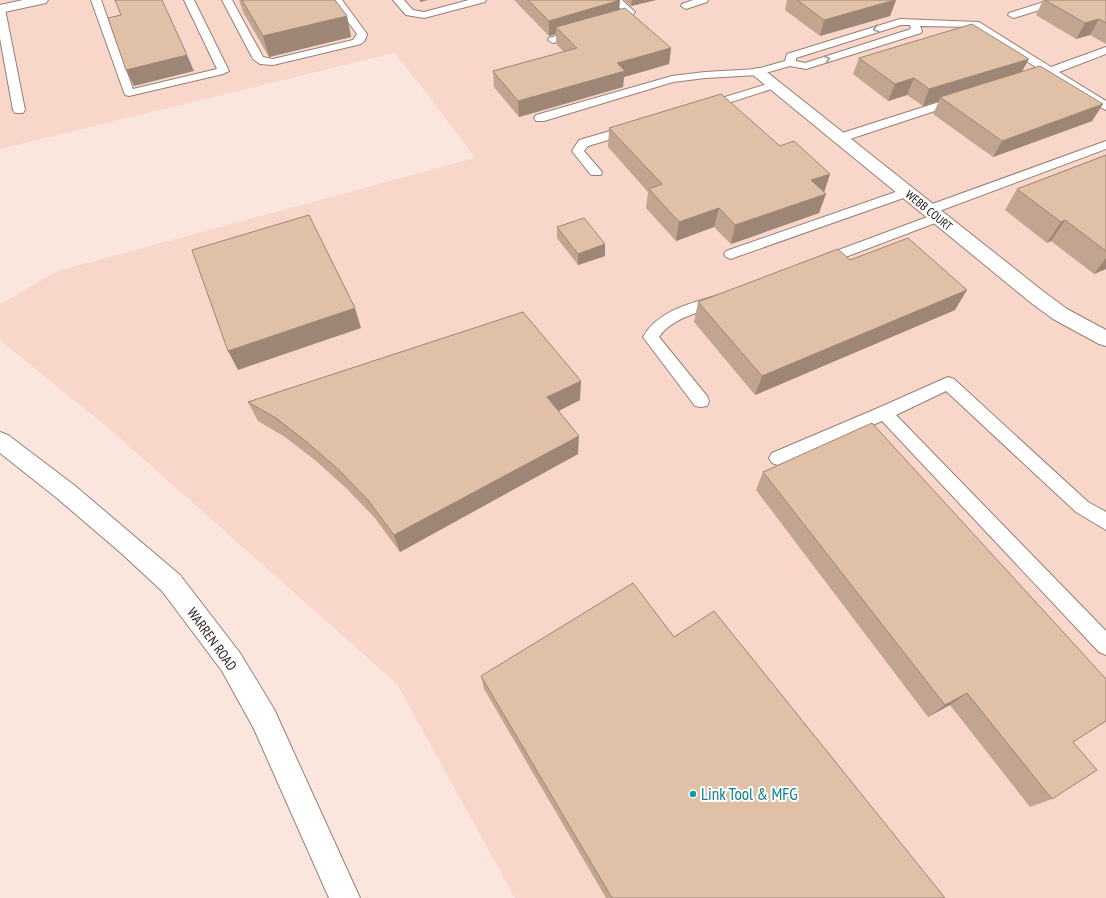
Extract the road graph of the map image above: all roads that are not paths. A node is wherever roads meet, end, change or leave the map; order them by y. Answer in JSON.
{"nodes":[{"id":1,"x":41,"y":0,"type":"edge"},
{"id":2,"x":96,"y":0,"type":"edge"},
{"id":3,"x":189,"y":0,"type":"edge"},
{"id":4,"x":227,"y":0,"type":"edge"},
{"id":5,"x":337,"y":0,"type":"edge"},
{"id":6,"x":398,"y":0,"type":"edge"},
{"id":7,"x":481,"y":0,"type":"edge"},
{"id":8,"x":616,"y":0,"type":"edge"},
{"id":9,"x":703,"y":0,"type":"edge"},
{"id":10,"x":1061,"y":0,"type":"edge"},
{"id":11,"x":686,"y":6,"type":"dead end"},
{"id":12,"x":0,"y":9,"type":"edge"},
{"id":13,"x":1013,"y":15,"type":"dead end"},
{"id":14,"x":610,"y":23,"type":"edge"},
{"id":15,"x":589,"y":30,"type":"edge"},
{"id":16,"x":553,"y":40,"type":"edge"},
{"id":17,"x":1106,"y":50,"type":"edge"},
{"id":18,"x":1051,"y":71,"type":"junction"},
{"id":19,"x":758,"y":72,"type":"junction"},
{"id":20,"x":1028,"y":78,"type":"edge"},
{"id":21,"x":774,"y":85,"type":"junction"},
{"id":22,"x":968,"y":97,"type":"edge"},
{"id":23,"x":1106,"y":106,"type":"edge"},
{"id":24,"x":698,"y":109,"type":"edge"},
{"id":25,"x":19,"y":110,"type":"dead end"},
{"id":26,"x":540,"y":118,"type":"dead end"},
{"id":27,"x":645,"y":125,"type":"edge"},
{"id":28,"x":840,"y":138,"type":"junction"},
{"id":29,"x":1106,"y":146,"type":"edge"},
{"id":30,"x":596,"y":172,"type":"dead end"},
{"id":31,"x":908,"y":192,"type":"junction"},
{"id":32,"x":933,"y":213,"type":"junction"},
{"id":33,"x":732,"y":254,"type":"dead end"},
{"id":34,"x":811,"y":265,"type":"edge"},
{"id":35,"x":729,"y":296,"type":"edge"},
{"id":36,"x":1106,"y":339,"type":"edge"},
{"id":37,"x":701,"y":401,"type":"dead end"},
{"id":38,"x":884,"y":413,"type":"junction"},
{"id":39,"x":0,"y":441,"type":"edge"},
{"id":40,"x":778,"y":458,"type":"dead end"},
{"id":41,"x":1106,"y":522,"type":"edge"},
{"id":42,"x":1106,"y":645,"type":"edge"},
{"id":43,"x":345,"y":898,"type":"edge"}],
"edges":[{"from":1,"to":12,"type":"street"},
{"from":2,"to":3,"type":"lane"},
{"from":4,"to":5,"type":"lane"},
{"from":6,"to":7,"type":"lane"},
{"from":8,"to":14,"type":"lane"},
{"from":9,"to":11,"type":"lane"},
{"from":10,"to":13,"type":"lane"},
{"from":12,"to":25,"type":"lane"},
{"from":15,"to":16,"type":"lane"},
{"from":17,"to":18,"type":"lane"},
{"from":18,"to":19,"type":"lane"},
{"from":18,"to":20,"type":"lane"},
{"from":18,"to":23,"type":"lane"},
{"from":19,"to":21,"type":"street","name":"WEBB COURT"},
{"from":19,"to":26,"type":"lane"},
{"from":21,"to":24,"type":"lane"},
{"from":21,"to":28,"type":"street","name":"WEBB COURT"},
{"from":22,"to":28,"type":"lane"},
{"from":27,"to":30,"type":"lane"},
{"from":28,"to":31,"type":"street","name":"WEBB COURT"},
{"from":29,"to":32,"type":"lane"},
{"from":31,"to":32,"type":"street","name":"WEBB COURT"},
{"from":31,"to":33,"type":"lane"},
{"from":32,"to":34,"type":"lane"},
{"from":32,"to":36,"type":"street","name":"WEBB COURT"},
{"from":35,"to":37,"type":"lane"},
{"from":38,"to":40,"type":"lane"},
{"from":38,"to":41,"type":"lane"},
{"from":38,"to":42,"type":"lane"},
{"from":39,"to":43,"type":"street","name":"WARREN ROAD"}]}
